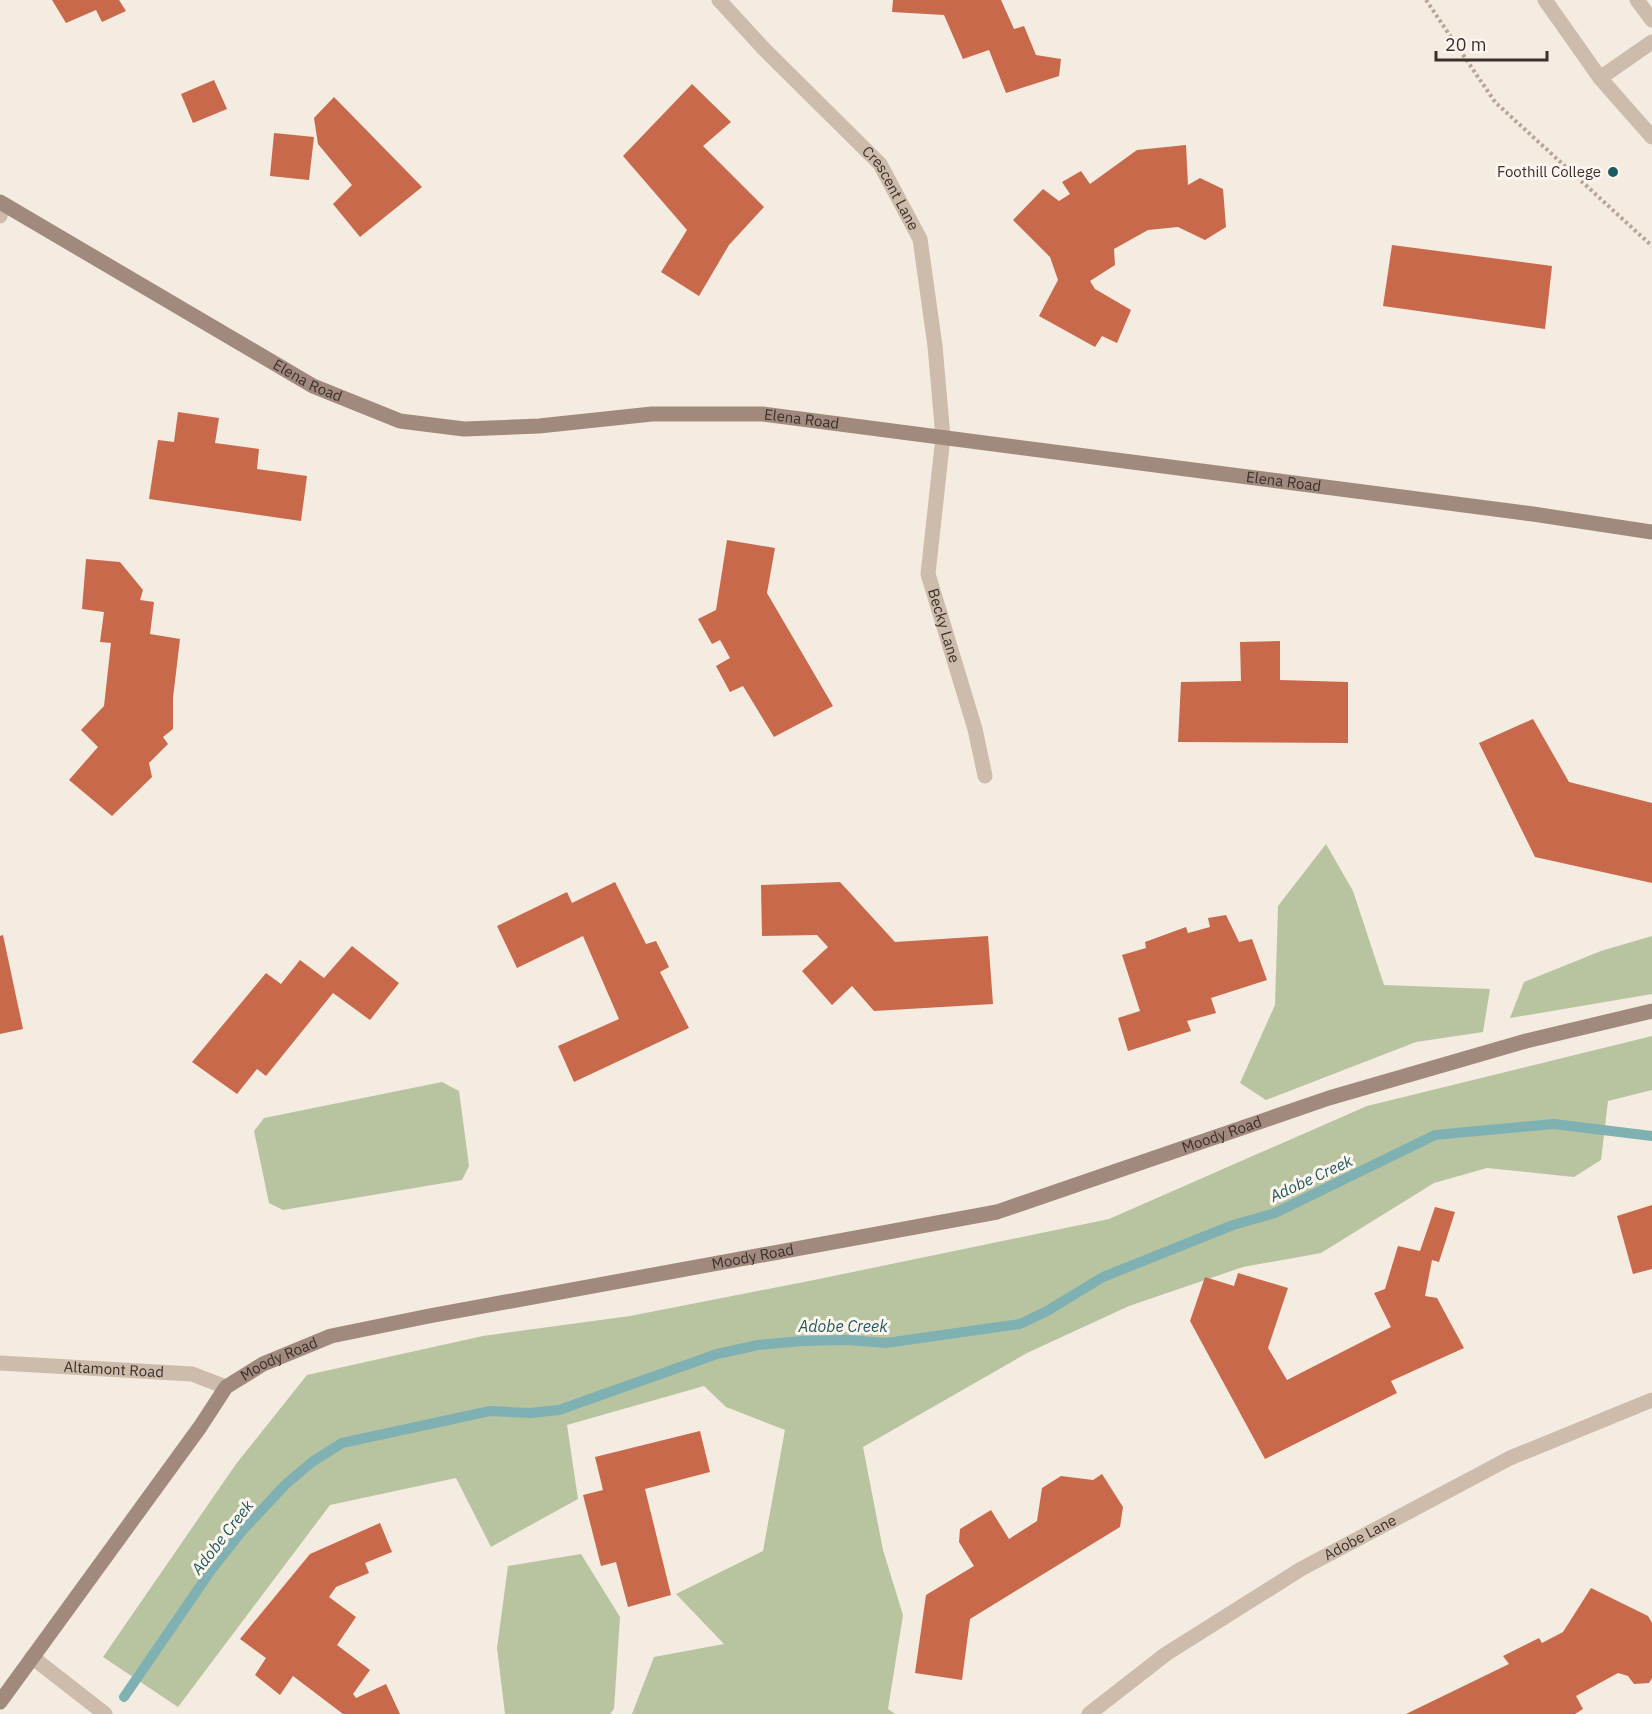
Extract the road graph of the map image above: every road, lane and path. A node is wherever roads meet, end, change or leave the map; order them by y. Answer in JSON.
{"nodes":[{"id":1,"x":719,"y":0,"type":"edge"},
{"id":2,"x":1426,"y":0,"type":"edge"},
{"id":3,"x":1545,"y":0,"type":"edge"},
{"id":4,"x":1637,"y":0,"type":"edge"},
{"id":5,"x":1652,"y":20,"type":"edge"},
{"id":6,"x":1652,"y":42,"type":"edge"},
{"id":7,"x":1600,"y":78,"type":"junction"},
{"id":8,"x":1652,"y":137,"type":"edge"},
{"id":9,"x":1,"y":207,"type":"edge"},
{"id":10,"x":1652,"y":246,"type":"edge"},
{"id":11,"x":943,"y":437,"type":"junction"},
{"id":12,"x":1652,"y":532,"type":"edge"},
{"id":13,"x":985,"y":776,"type":"dead end"},
{"id":14,"x":1652,"y":1011,"type":"edge"},
{"id":15,"x":0,"y":1363,"type":"edge"},
{"id":16,"x":226,"y":1387,"type":"junction"},
{"id":17,"x":1652,"y":1400,"type":"edge"},
{"id":18,"x":32,"y":1657,"type":"junction"},
{"id":19,"x":0,"y":1702,"type":"edge"},
{"id":20,"x":105,"y":1714,"type":"edge"},
{"id":21,"x":1089,"y":1714,"type":"edge"}],
"edges":[{"from":1,"to":11,"type":"street","name":"Crescent Lane"},
{"from":2,"to":10,"type":"path"},
{"from":3,"to":7,"type":"street"},
{"from":4,"to":5,"type":"street"},
{"from":6,"to":7,"type":"street"},
{"from":7,"to":8,"type":"street"},
{"from":9,"to":11,"type":"street","name":"Elena Road"},
{"from":11,"to":12,"type":"street","name":"Elena Road"},
{"from":11,"to":13,"type":"street","name":"Becky Lane"},
{"from":14,"to":16,"type":"street","name":"Moody Road"},
{"from":15,"to":16,"type":"street","name":"Altamont Road"},
{"from":16,"to":18,"type":"street","name":"Moody Road"},
{"from":17,"to":21,"type":"street","name":"Adobe Lane"},
{"from":18,"to":19,"type":"street","name":"Moody Road"},
{"from":18,"to":20,"type":"street"}]}
